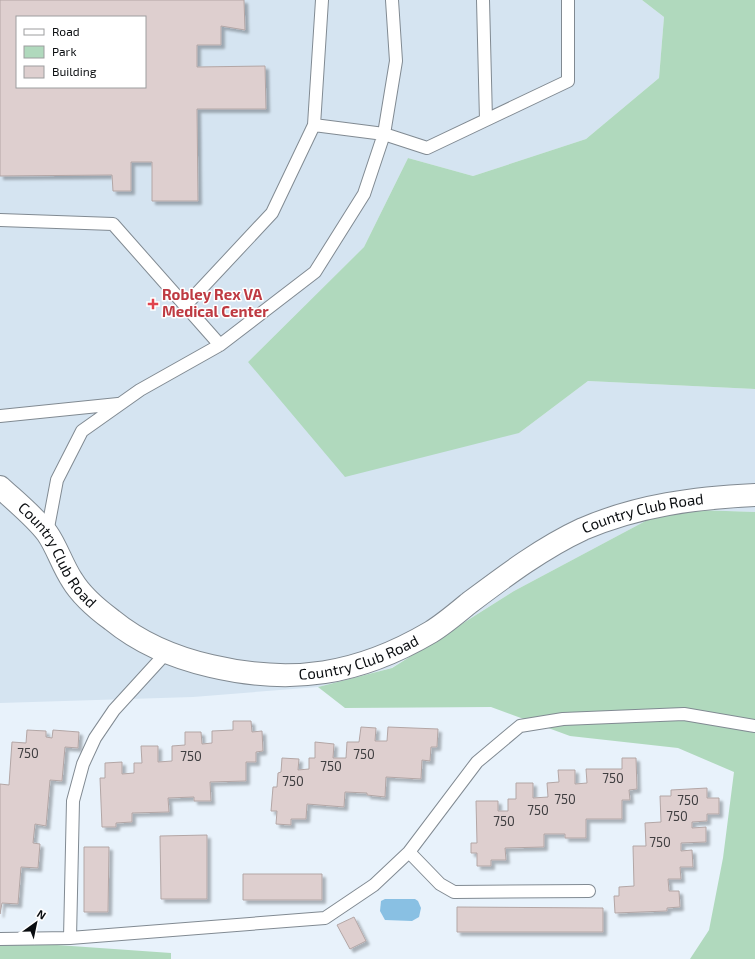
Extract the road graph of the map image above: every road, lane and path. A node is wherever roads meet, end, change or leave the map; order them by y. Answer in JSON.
{"nodes":[{"id":1,"x":322,"y":0,"type":"edge"},
{"id":2,"x":392,"y":0,"type":"edge"},
{"id":3,"x":483,"y":0,"type":"edge"},
{"id":4,"x":568,"y":0,"type":"edge"},
{"id":5,"x":486,"y":120,"type":"junction"},
{"id":6,"x":314,"y":125,"type":"junction"},
{"id":7,"x":384,"y":134,"type":"junction"},
{"id":8,"x":0,"y":220,"type":"edge"},
{"id":9,"x":185,"y":306,"type":"junction"},
{"id":10,"x":220,"y":345,"type":"junction"},
{"id":11,"x":120,"y":404,"type":"junction"},
{"id":12,"x":0,"y":416,"type":"edge"},
{"id":13,"x":0,"y":487,"type":"edge"},
{"id":14,"x":755,"y":495,"type":"edge"},
{"id":15,"x":47,"y":533,"type":"junction"},
{"id":16,"x":167,"y":652,"type":"junction"},
{"id":17,"x":755,"y":726,"type":"edge"},
{"id":18,"x":409,"y":852,"type":"junction"},
{"id":19,"x":589,"y":891,"type":"dead end"},
{"id":20,"x":70,"y":938,"type":"junction"},
{"id":21,"x":0,"y":939,"type":"edge"}],
"edges":[{"from":1,"to":6,"type":"lane"},
{"from":2,"to":7,"type":"lane"},
{"from":3,"to":5,"type":"lane"},
{"from":4,"to":5,"type":"lane"},
{"from":5,"to":7,"type":"lane"},
{"from":6,"to":7,"type":"lane"},
{"from":6,"to":9,"type":"lane"},
{"from":7,"to":10,"type":"lane"},
{"from":8,"to":9,"type":"lane"},
{"from":9,"to":10,"type":"lane"},
{"from":10,"to":11,"type":"lane"},
{"from":11,"to":12,"type":"lane"},
{"from":11,"to":15,"type":"lane"},
{"from":13,"to":15,"type":"street","name":"Country Club Road"},
{"from":14,"to":16,"type":"street","name":"Country Club Road"},
{"from":15,"to":16,"type":"street","name":"Country Club Road"},
{"from":16,"to":20,"type":"lane"},
{"from":17,"to":18,"type":"lane"},
{"from":18,"to":19,"type":"lane"},
{"from":18,"to":20,"type":"lane"},
{"from":20,"to":21,"type":"lane"}]}
